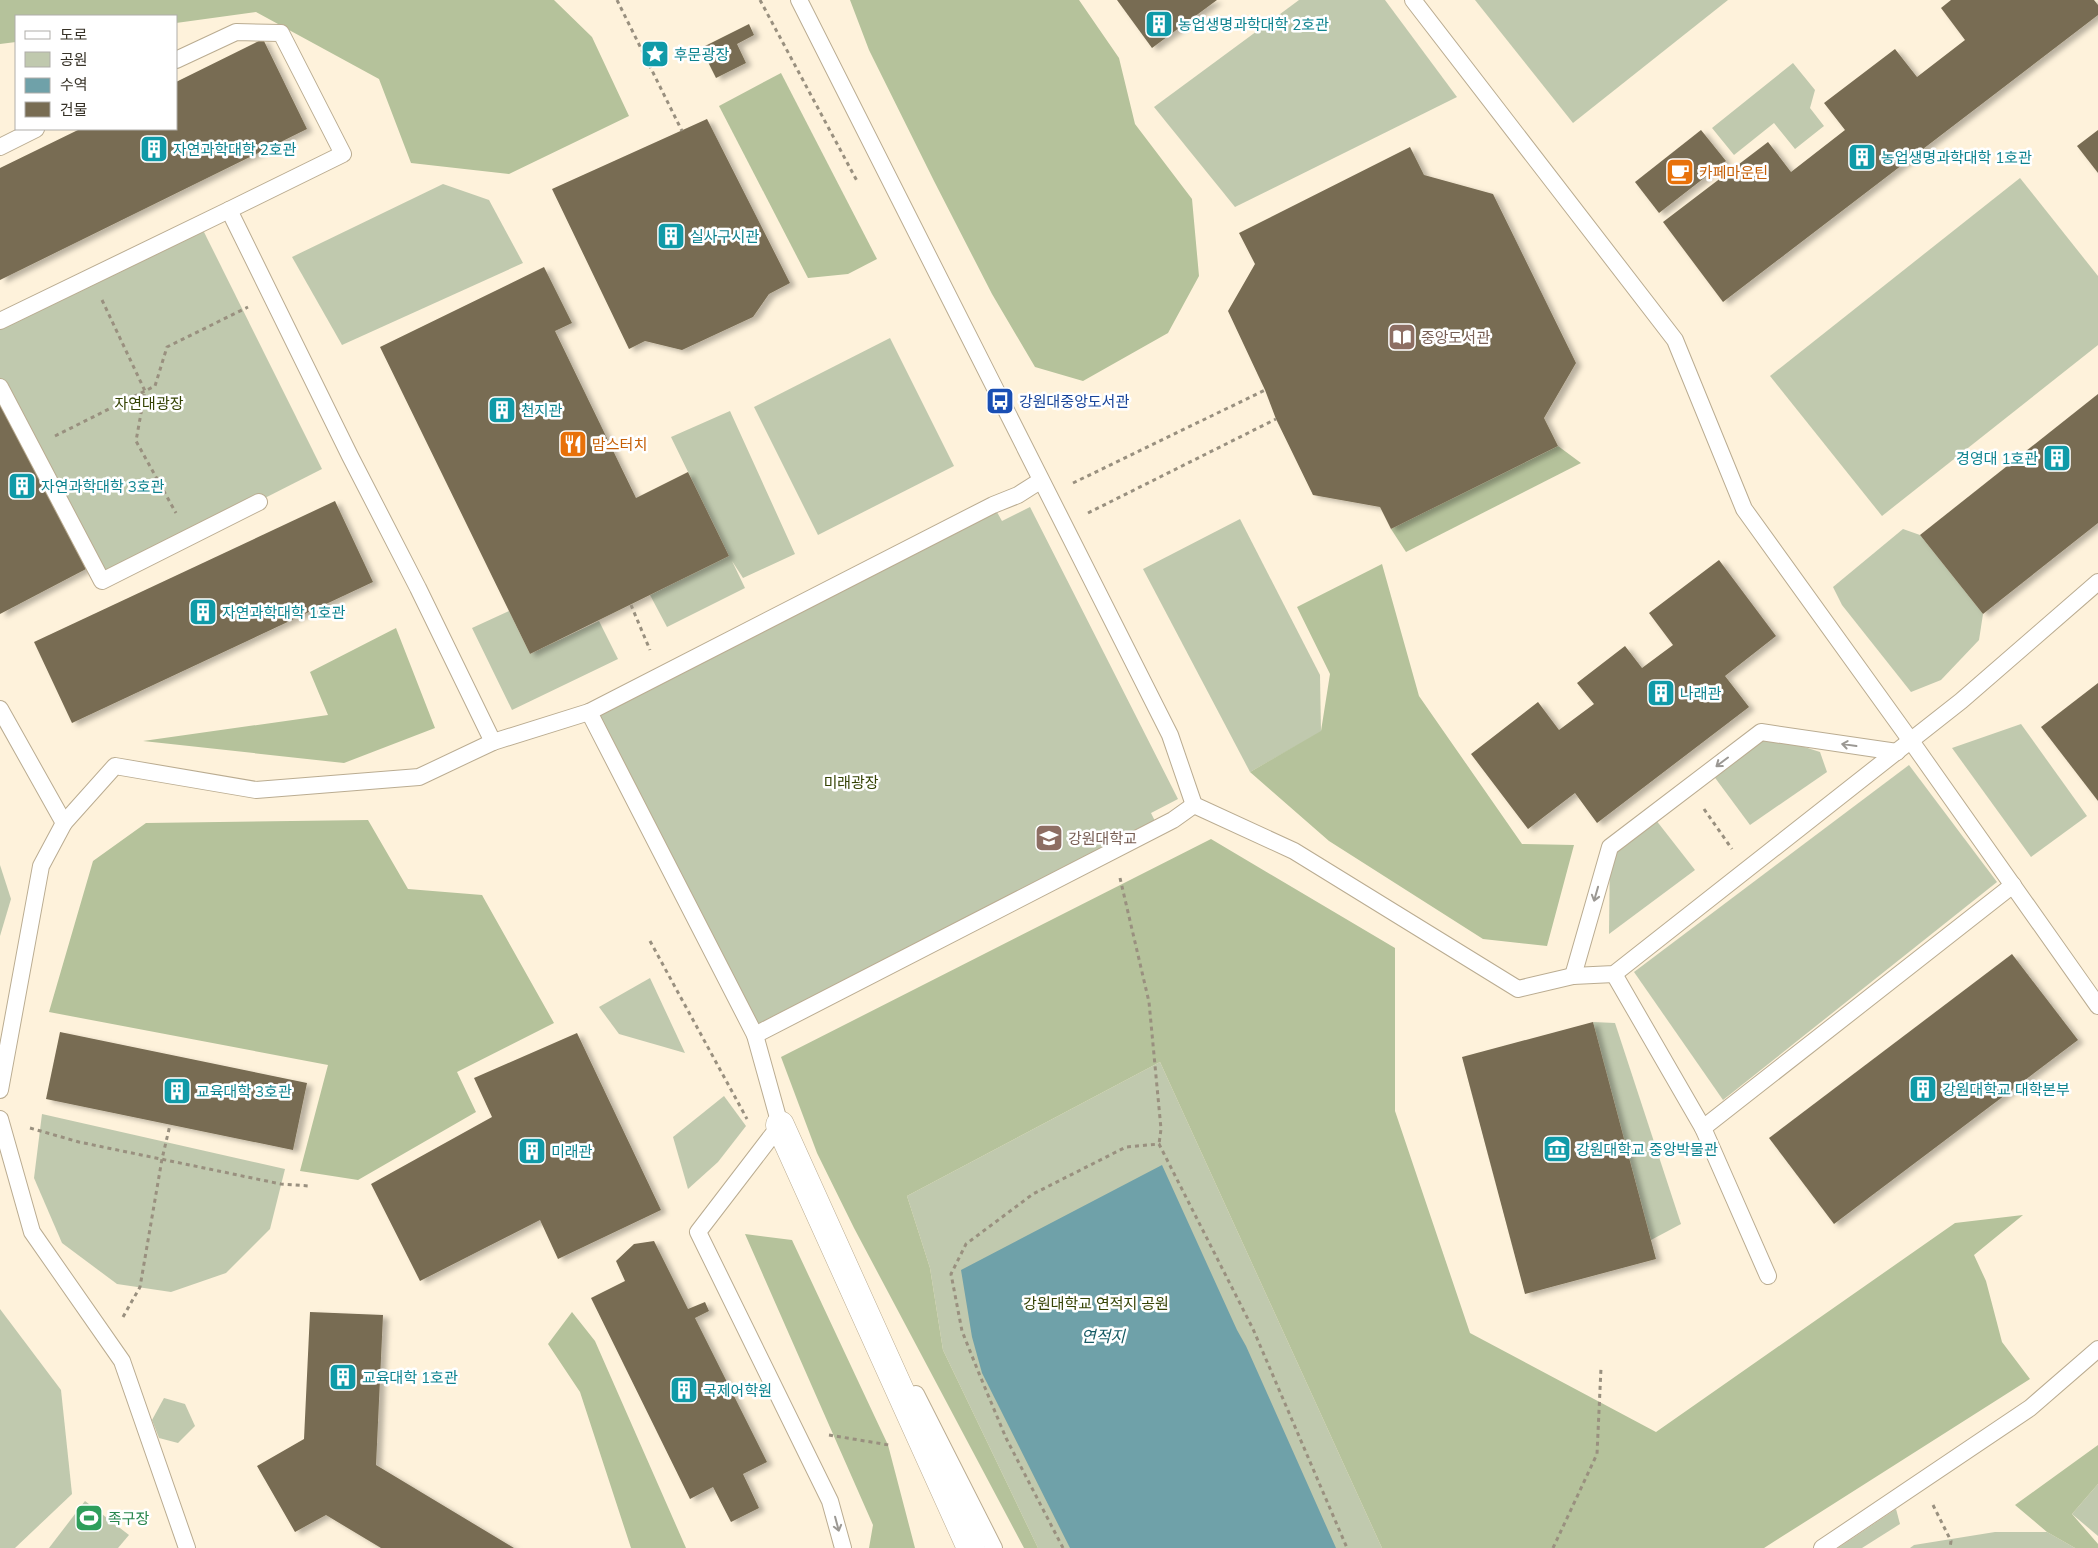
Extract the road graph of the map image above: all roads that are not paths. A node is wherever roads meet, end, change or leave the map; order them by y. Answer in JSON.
{"nodes":[{"id":1,"x":799,"y":0,"type":"edge"},
{"id":2,"x":1413,"y":0,"type":"edge"},
{"id":3,"x":178,"y":59,"type":"edge"},
{"id":4,"x":34,"y":130,"type":"edge"},
{"id":5,"x":0,"y":147,"type":"edge"},
{"id":6,"x":229,"y":210,"type":"junction"},
{"id":7,"x":0,"y":321,"type":"edge"},
{"id":8,"x":0,"y":387,"type":"edge"},
{"id":9,"x":1040,"y":481,"type":"junction"},
{"id":10,"x":259,"y":502,"type":"dead end"},
{"id":11,"x":2098,"y":582,"type":"edge"},
{"id":12,"x":0,"y":709,"type":"edge"},
{"id":13,"x":589,"y":712,"type":"junction"},
{"id":14,"x":1911,"y":741,"type":"junction"},
{"id":15,"x":493,"y":742,"type":"junction"},
{"id":16,"x":1897,"y":752,"type":"junction"},
{"id":17,"x":1194,"y":805,"type":"junction"},
{"id":18,"x":64,"y":823,"type":"junction"},
{"id":19,"x":2013,"y":885,"type":"junction"},
{"id":20,"x":1614,"y":974,"type":"junction"},
{"id":21,"x":1573,"y":976,"type":"junction"},
{"id":22,"x":2098,"y":1006,"type":"edge"},
{"id":23,"x":755,"y":1035,"type":"junction"},
{"id":24,"x":0,"y":1090,"type":"edge"},
{"id":25,"x":0,"y":1119,"type":"edge"},
{"id":26,"x":780,"y":1125,"type":"junction"},
{"id":27,"x":1703,"y":1128,"type":"junction"},
{"id":28,"x":1768,"y":1276,"type":"dead end"},
{"id":29,"x":2098,"y":1349,"type":"edge"},
{"id":30,"x":187,"y":1548,"type":"edge"},
{"id":31,"x":843,"y":1548,"type":"edge"},
{"id":32,"x":971,"y":1548,"type":"edge"},
{"id":33,"x":994,"y":1548,"type":"edge"},
{"id":34,"x":1822,"y":1548,"type":"edge"}],
"edges":[{"from":1,"to":9,"type":"lane"},
{"from":2,"to":14,"type":"lane"},
{"from":3,"to":6,"type":"lane"},
{"from":4,"to":5,"type":"lane"},
{"from":6,"to":7,"type":"lane"},
{"from":6,"to":15,"type":"lane"},
{"from":8,"to":10,"type":"lane"},
{"from":9,"to":13,"type":"lane"},
{"from":9,"to":17,"type":"lane"},
{"from":11,"to":14,"type":"lane"},
{"from":12,"to":18,"type":"lane"},
{"from":13,"to":15,"type":"lane"},
{"from":13,"to":23,"type":"lane"},
{"from":14,"to":16,"type":"lane"},
{"from":14,"to":19,"type":"lane"},
{"from":15,"to":18,"type":"lane"},
{"from":16,"to":20,"type":"lane"},
{"from":16,"to":21,"type":"lane","one_way":true},
{"from":17,"to":21,"type":"lane"},
{"from":17,"to":23,"type":"lane"},
{"from":18,"to":24,"type":"lane"},
{"from":19,"to":22,"type":"lane"},
{"from":19,"to":27,"type":"lane"},
{"from":20,"to":21,"type":"lane"},
{"from":20,"to":27,"type":"lane"},
{"from":23,"to":26,"type":"lane"},
{"from":25,"to":30,"type":"lane"},
{"from":26,"to":31,"type":"lane","one_way":true},
{"from":26,"to":32,"type":"street"},
{"from":26,"to":33,"type":"lane"},
{"from":27,"to":28,"type":"lane"},
{"from":29,"to":34,"type":"lane"}]}
